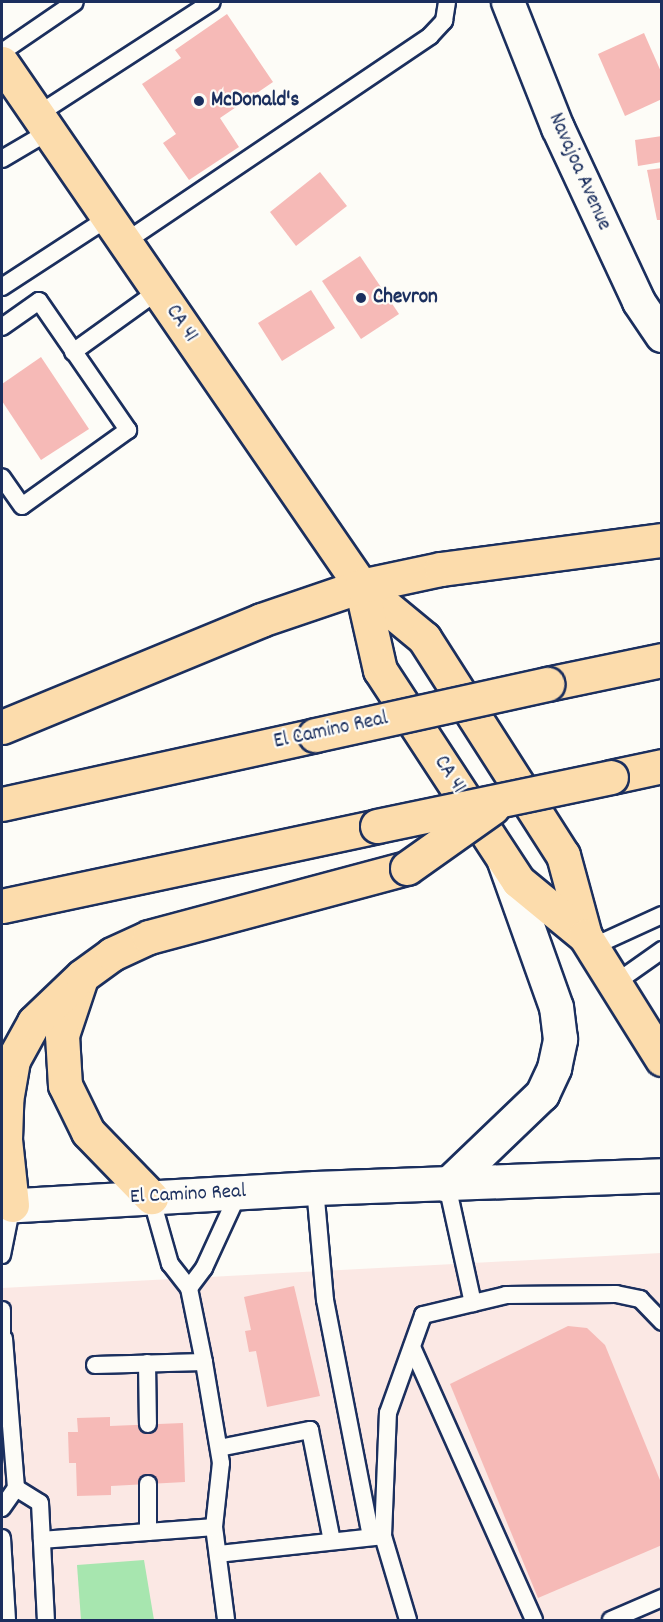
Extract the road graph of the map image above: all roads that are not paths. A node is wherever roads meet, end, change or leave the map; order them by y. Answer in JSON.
{"nodes":[{"id":1,"x":75,"y":2,"type":"edge"},
{"id":2,"x":212,"y":2,"type":"edge"},
{"id":3,"x":447,"y":2,"type":"edge"},
{"id":4,"x":508,"y":2,"type":"edge"},
{"id":5,"x":2,"y":52,"type":"edge"},
{"id":6,"x":2,"y":63,"type":"edge"},
{"id":7,"x":43,"y":124,"type":"junction"},
{"id":8,"x":2,"y":159,"type":"edge"},
{"id":9,"x":116,"y":230,"type":"junction"},
{"id":10,"x":2,"y":287,"type":"edge"},
{"id":11,"x":158,"y":291,"type":"junction"},
{"id":12,"x":2,"y":327,"type":"edge"},
{"id":13,"x":662,"y":336,"type":"edge"},
{"id":14,"x":73,"y":351,"type":"junction"},
{"id":15,"x":2,"y":477,"type":"edge"},
{"id":16,"x":662,"y":540,"type":"edge"},
{"id":17,"x":361,"y":586,"type":"junction"},
{"id":18,"x":662,"y":660,"type":"edge"},
{"id":19,"x":2,"y":727,"type":"edge"},
{"id":20,"x":662,"y":766,"type":"edge"},
{"id":21,"x":505,"y":799,"type":"junction"},
{"id":22,"x":2,"y":804,"type":"edge"},
{"id":23,"x":503,"y":857,"type":"junction"},
{"id":24,"x":2,"y":906,"type":"edge"},
{"id":25,"x":662,"y":915,"type":"edge"},
{"id":26,"x":588,"y":942,"type":"junction"},
{"id":27,"x":662,"y":950,"type":"edge"},
{"id":28,"x":82,"y":976,"type":"junction"},
{"id":29,"x":614,"y":984,"type":"junction"},
{"id":30,"x":662,"y":1059,"type":"edge"},
{"id":31,"x":662,"y":1174,"type":"edge"},
{"id":32,"x":447,"y":1185,"type":"junction"},
{"id":33,"x":315,"y":1188,"type":"junction"},
{"id":34,"x":239,"y":1192,"type":"junction"},
{"id":35,"x":151,"y":1197,"type":"junction"},
{"id":36,"x":7,"y":1206,"type":"edge"},
{"id":37,"x":2,"y":1255,"type":"edge"},
{"id":38,"x":189,"y":1288,"type":"junction"},
{"id":39,"x":473,"y":1303,"type":"junction"},
{"id":40,"x":2,"y":1310,"type":"edge"},
{"id":41,"x":662,"y":1322,"type":"edge"},
{"id":42,"x":3,"y":1338,"type":"edge"},
{"id":43,"x":412,"y":1347,"type":"junction"},
{"id":44,"x":204,"y":1362,"type":"junction"},
{"id":45,"x":147,"y":1363,"type":"junction"},
{"id":46,"x":95,"y":1365,"type":"dead end"},
{"id":47,"x":148,"y":1424,"type":"dead end"},
{"id":48,"x":219,"y":1448,"type":"junction"},
{"id":49,"x":148,"y":1484,"type":"dead end"},
{"id":50,"x":16,"y":1488,"type":"junction"},
{"id":51,"x":2,"y":1509,"type":"edge"},
{"id":52,"x":214,"y":1527,"type":"junction"},
{"id":53,"x":148,"y":1532,"type":"junction"},
{"id":54,"x":377,"y":1537,"type":"junction"},
{"id":55,"x":2,"y":1538,"type":"edge"},
{"id":56,"x":42,"y":1540,"type":"junction"},
{"id":57,"x":332,"y":1541,"type":"junction"},
{"id":58,"x":218,"y":1554,"type":"junction"},
{"id":59,"x":662,"y":1598,"type":"edge"},
{"id":60,"x":634,"y":1616,"type":"edge"},
{"id":61,"x":7,"y":1620,"type":"edge"},
{"id":62,"x":46,"y":1620,"type":"edge"},
{"id":63,"x":226,"y":1620,"type":"edge"},
{"id":64,"x":408,"y":1620,"type":"edge"},
{"id":65,"x":534,"y":1620,"type":"edge"},
{"id":66,"x":611,"y":1620,"type":"edge"}],
"edges":[{"from":1,"to":5,"type":"lane"},
{"from":2,"to":7,"type":"lane"},
{"from":3,"to":9,"type":"lane"},
{"from":4,"to":13,"type":"street","name":"Navajoa Avenue"},
{"from":6,"to":7,"type":"main road","name":"CA 41","number":"CA 41"},
{"from":7,"to":8,"type":"lane"},
{"from":7,"to":9,"type":"main road","name":"CA 41","number":"CA 41"},
{"from":9,"to":10,"type":"lane"},
{"from":9,"to":11,"type":"main road","name":"CA 41","number":"CA 41"},
{"from":11,"to":14,"type":"lane"},
{"from":11,"to":17,"type":"main road","name":"CA 41","number":"CA 41"},
{"from":12,"to":14,"type":"lane"},
{"from":14,"to":15,"type":"lane"},
{"from":16,"to":17,"type":"main road"},
{"from":17,"to":19,"type":"main road"},
{"from":17,"to":23,"type":"main road","name":"CA 41","number":"CA 41"},
{"from":17,"to":26,"type":"main road","name":"CA 41","number":"CA 41"},
{"from":18,"to":22,"type":"main road","name":"El Camino Real","bridge":true},
{"from":20,"to":21,"type":"main road","bridge":true},
{"from":21,"to":24,"type":"main road","bridge":true},
{"from":21,"to":28,"type":"main road","bridge":true},
{"from":23,"to":26,"type":"main road","name":"CA 41","number":"CA 41"},
{"from":23,"to":32,"type":"main road"},
{"from":25,"to":26,"type":"lane"},
{"from":26,"to":29,"type":"main road","name":"CA 41","number":"CA 41"},
{"from":27,"to":29,"type":"lane"},
{"from":28,"to":35,"type":"main road"},
{"from":28,"to":36,"type":"main road"},
{"from":29,"to":30,"type":"main road","name":"CA 41","number":"CA 41"},
{"from":31,"to":32,"type":"main road","name":"El Camino Real"},
{"from":32,"to":33,"type":"main road","name":"El Camino Real"},
{"from":32,"to":39,"type":"lane"},
{"from":33,"to":34,"type":"main road","name":"El Camino Real"},
{"from":33,"to":54,"type":"lane"},
{"from":34,"to":35,"type":"main road","name":"El Camino Real"},
{"from":34,"to":38,"type":"lane"},
{"from":35,"to":36,"type":"main road","name":"El Camino Real"},
{"from":35,"to":38,"type":"lane"},
{"from":36,"to":37,"type":"lane"},
{"from":38,"to":44,"type":"lane"},
{"from":39,"to":41,"type":"lane"},
{"from":39,"to":43,"type":"lane"},
{"from":40,"to":42,"type":"lane"},
{"from":42,"to":50,"type":"lane"},
{"from":43,"to":54,"type":"lane"},
{"from":43,"to":65,"type":"lane"},
{"from":44,"to":45,"type":"lane"},
{"from":44,"to":48,"type":"lane"},
{"from":45,"to":46,"type":"lane"},
{"from":45,"to":47,"type":"lane"},
{"from":48,"to":52,"type":"lane"},
{"from":48,"to":57,"type":"lane"},
{"from":49,"to":53,"type":"lane"},
{"from":50,"to":51,"type":"lane"},
{"from":50,"to":56,"type":"lane"},
{"from":52,"to":53,"type":"lane"},
{"from":52,"to":58,"type":"lane"},
{"from":53,"to":56,"type":"lane"},
{"from":54,"to":57,"type":"lane"},
{"from":54,"to":64,"type":"lane"},
{"from":55,"to":61,"type":"lane"},
{"from":56,"to":62,"type":"lane"},
{"from":57,"to":58,"type":"lane"},
{"from":58,"to":63,"type":"lane"},
{"from":59,"to":60,"type":"lane"},
{"from":60,"to":66,"type":"lane"}]}
